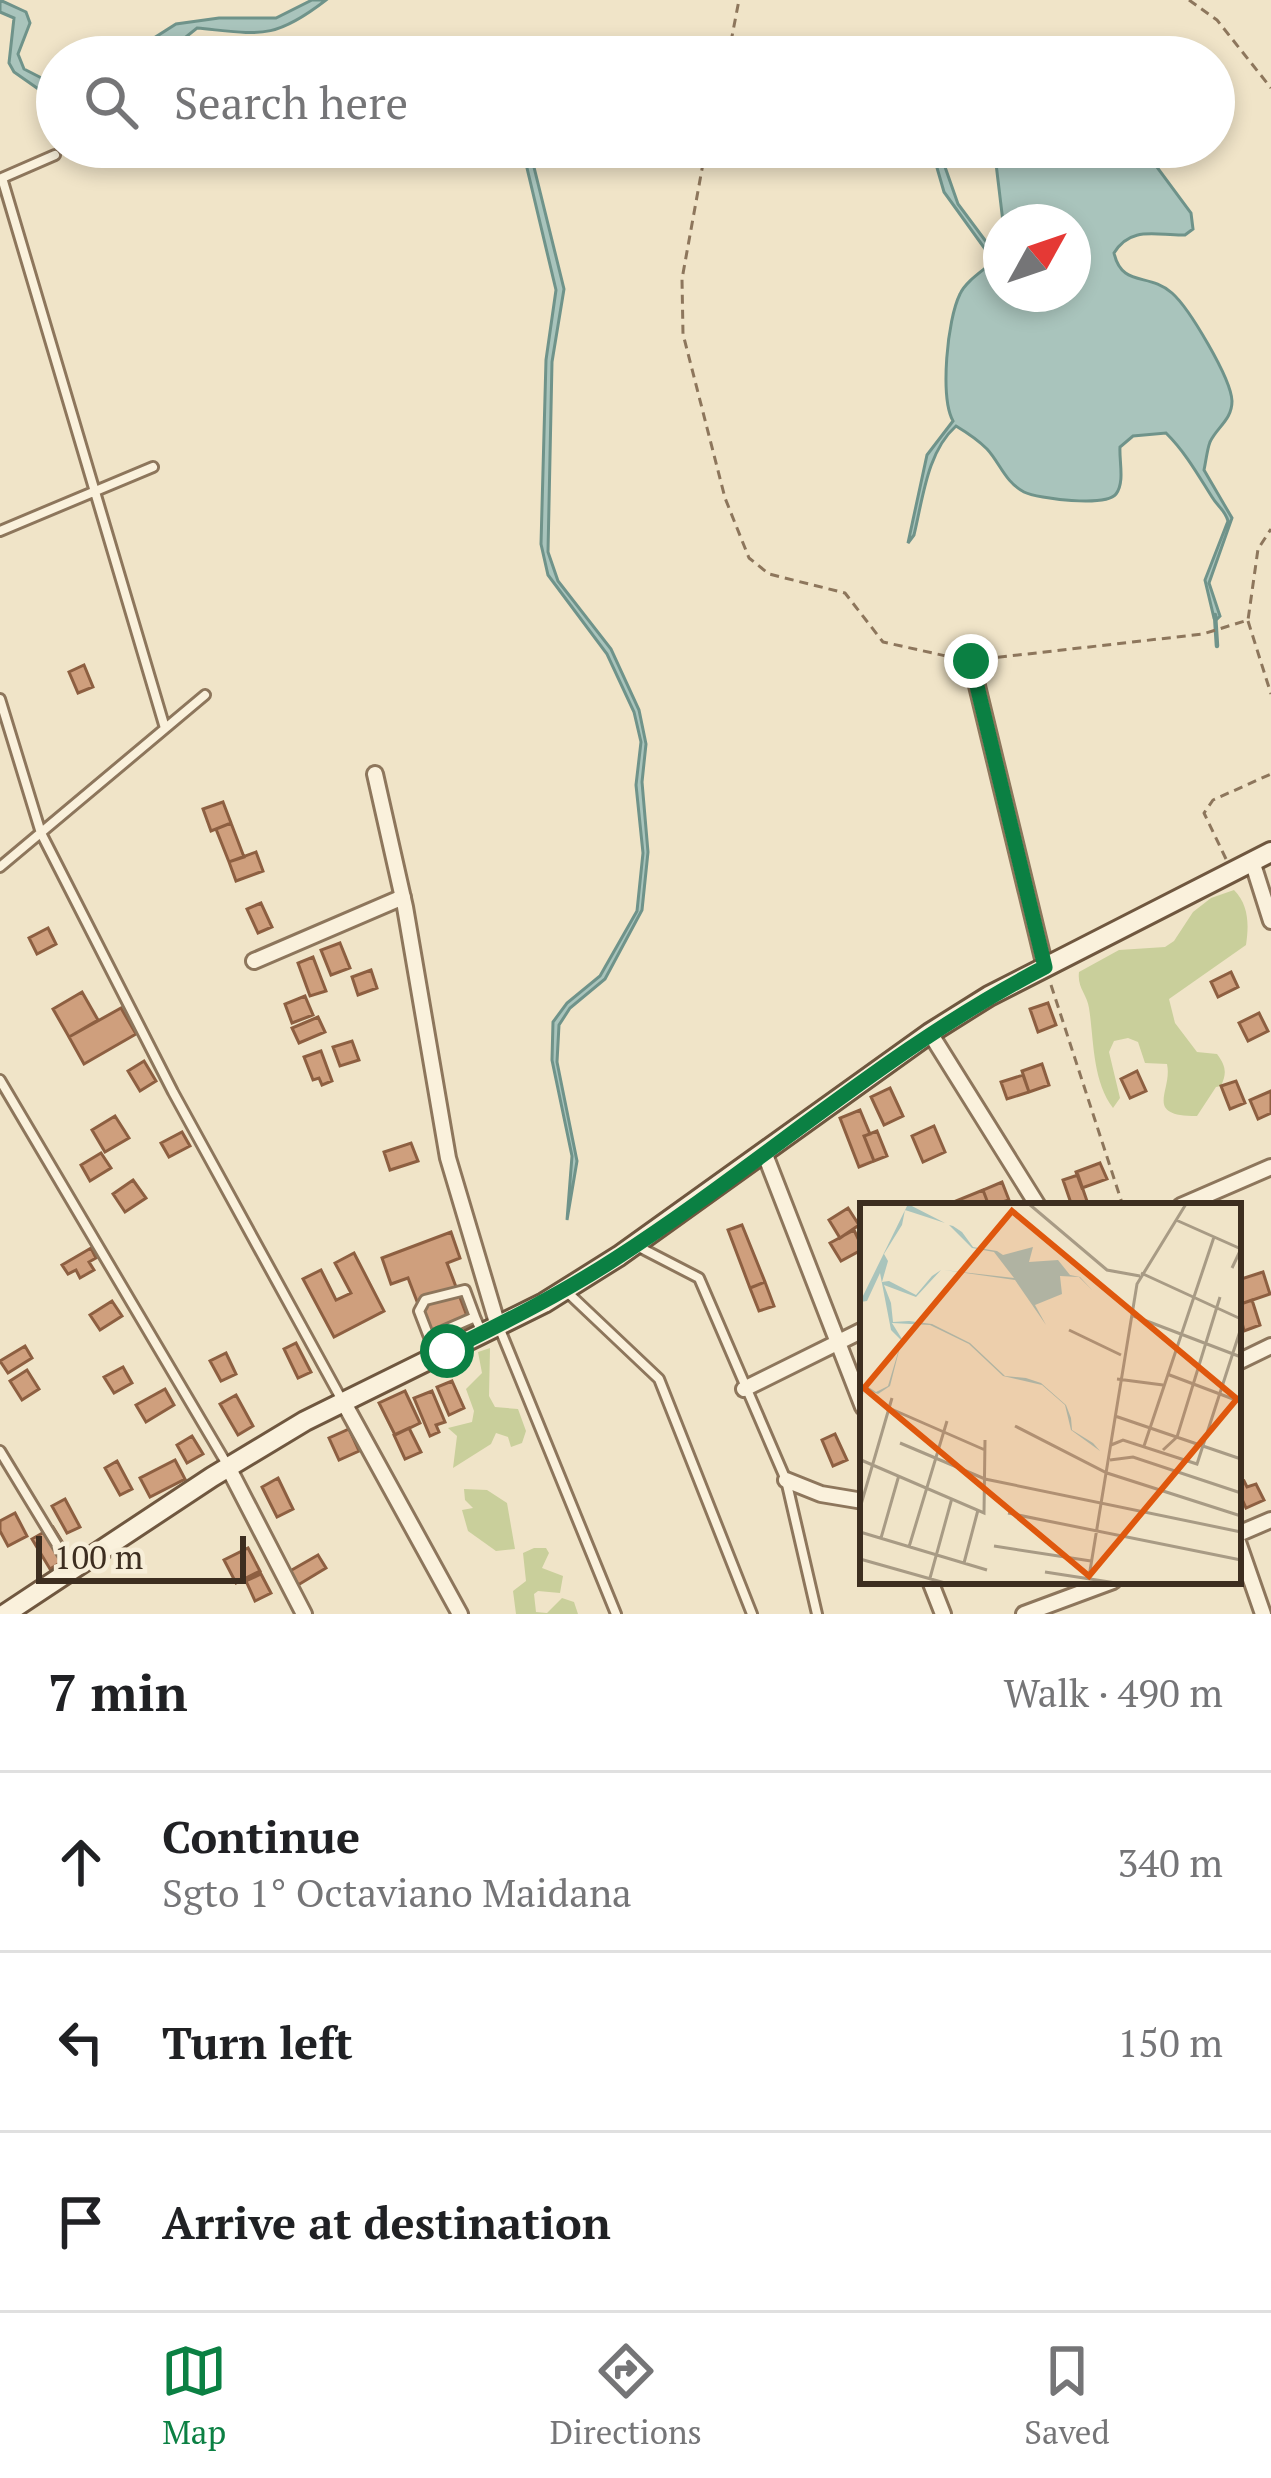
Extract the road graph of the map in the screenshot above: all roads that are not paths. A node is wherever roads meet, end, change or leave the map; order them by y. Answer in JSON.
{"nodes":[{"id":1,"x":36,"y":164,"type":"edge"},
{"id":2,"x":1,"y":179,"type":"edge"},
{"id":3,"x":153,"y":467,"type":"dead end"},
{"id":4,"x":95,"y":492,"type":"junction"},
{"id":5,"x":0,"y":531,"type":"edge"},
{"id":6,"x":971,"y":661,"type":"road end"},
{"id":7,"x":205,"y":695,"type":"dead end"},
{"id":8,"x":0,"y":699,"type":"edge"},
{"id":9,"x":165,"y":728,"type":"junction"},
{"id":10,"x":375,"y":774,"type":"dead end"},
{"id":11,"x":41,"y":833,"type":"junction"},
{"id":12,"x":1271,"y":852,"type":"edge"},
{"id":13,"x":1252,"y":861,"type":"junction"},
{"id":14,"x":0,"y":867,"type":"edge"},
{"id":15,"x":403,"y":897,"type":"junction"},
{"id":16,"x":1271,"y":921,"type":"edge"},
{"id":17,"x":254,"y":961,"type":"dead end"},
{"id":18,"x":1045,"y":967,"type":"junction"},
{"id":19,"x":930,"y":1033,"type":"junction"},
{"id":20,"x":0,"y":1080,"type":"edge"},
{"id":21,"x":764,"y":1152,"type":"junction"},
{"id":22,"x":1271,"y":1167,"type":"edge"},
{"id":23,"x":1036,"y":1203,"type":"edge"},
{"id":24,"x":1188,"y":1203,"type":"edge"},
{"id":25,"x":635,"y":1245,"type":"junction"},
{"id":26,"x":565,"y":1290,"type":"junction"},
{"id":27,"x":485,"y":1325,"type":"junction"},
{"id":28,"x":860,"y":1331,"type":"edge"},
{"id":29,"x":429,"y":1337,"type":"junction"},
{"id":30,"x":837,"y":1340,"type":"junction"},
{"id":31,"x":1271,"y":1346,"type":"edge"},
{"id":32,"x":434,"y":1357,"type":"junction"},
{"id":33,"x":1241,"y":1361,"type":"edge"},
{"id":34,"x":744,"y":1389,"type":"junction"},
{"id":35,"x":860,"y":1399,"type":"edge"},
{"id":36,"x":344,"y":1402,"type":"junction"},
{"id":37,"x":0,"y":1451,"type":"edge"},
{"id":38,"x":228,"y":1467,"type":"junction"},
{"id":39,"x":786,"y":1480,"type":"junction"},
{"id":40,"x":860,"y":1500,"type":"edge"},
{"id":41,"x":1271,"y":1520,"type":"edge"},
{"id":42,"x":1241,"y":1536,"type":"edge"},
{"id":43,"x":1241,"y":1547,"type":"edge"},
{"id":44,"x":72,"y":1569,"type":"junction"},
{"id":45,"x":931,"y":1584,"type":"edge"},
{"id":46,"x":1105,"y":1584,"type":"edge"},
{"id":47,"x":5,"y":1614,"type":"edge"},
{"id":48,"x":304,"y":1614,"type":"edge"},
{"id":49,"x":460,"y":1614,"type":"edge"},
{"id":50,"x":616,"y":1614,"type":"edge"},
{"id":51,"x":752,"y":1614,"type":"edge"},
{"id":52,"x":817,"y":1614,"type":"edge"},
{"id":53,"x":943,"y":1614,"type":"edge"},
{"id":54,"x":1024,"y":1614,"type":"edge"},
{"id":55,"x":1263,"y":1614,"type":"edge"}],
"edges":[{"from":1,"to":2,"type":"lane"},
{"from":2,"to":4,"type":"lane"},
{"from":3,"to":4,"type":"lane"},
{"from":4,"to":5,"type":"lane"},
{"from":4,"to":9,"type":"lane"},
{"from":6,"to":18,"type":"street"},
{"from":7,"to":9,"type":"lane"},
{"from":8,"to":11,"type":"lane"},
{"from":9,"to":11,"type":"lane"},
{"from":10,"to":15,"type":"street"},
{"from":11,"to":14,"type":"lane"},
{"from":11,"to":36,"type":"lane"},
{"from":12,"to":13,"type":"main road"},
{"from":13,"to":16,"type":"street"},
{"from":13,"to":18,"type":"main road"},
{"from":15,"to":17,"type":"street"},
{"from":15,"to":27,"type":"street"},
{"from":18,"to":19,"type":"main road"},
{"from":19,"to":21,"type":"main road"},
{"from":19,"to":23,"type":"street"},
{"from":20,"to":38,"type":"lane"},
{"from":21,"to":25,"type":"main road"},
{"from":21,"to":30,"type":"street"},
{"from":22,"to":24,"type":"street"},
{"from":25,"to":26,"type":"main road"},
{"from":25,"to":34,"type":"lane"},
{"from":26,"to":27,"type":"main road"},
{"from":26,"to":51,"type":"lane"},
{"from":27,"to":29,"type":"lane"},
{"from":27,"to":29,"type":"lane"},
{"from":27,"to":32,"type":"main road"},
{"from":27,"to":50,"type":"lane"},
{"from":28,"to":30,"type":"street"},
{"from":29,"to":32,"type":"lane"},
{"from":30,"to":34,"type":"street"},
{"from":30,"to":35,"type":"street"},
{"from":31,"to":33,"type":"street"},
{"from":32,"to":36,"type":"main road"},
{"from":34,"to":39,"type":"lane"},
{"from":36,"to":38,"type":"main road"},
{"from":36,"to":49,"type":"street"},
{"from":37,"to":44,"type":"lane"},
{"from":38,"to":44,"type":"main road"},
{"from":38,"to":48,"type":"street"},
{"from":39,"to":40,"type":"street"},
{"from":39,"to":52,"type":"lane"},
{"from":41,"to":42,"type":"street"},
{"from":43,"to":55,"type":"street"},
{"from":44,"to":47,"type":"main road"},
{"from":45,"to":53,"type":"street"},
{"from":46,"to":54,"type":"street"}]}
